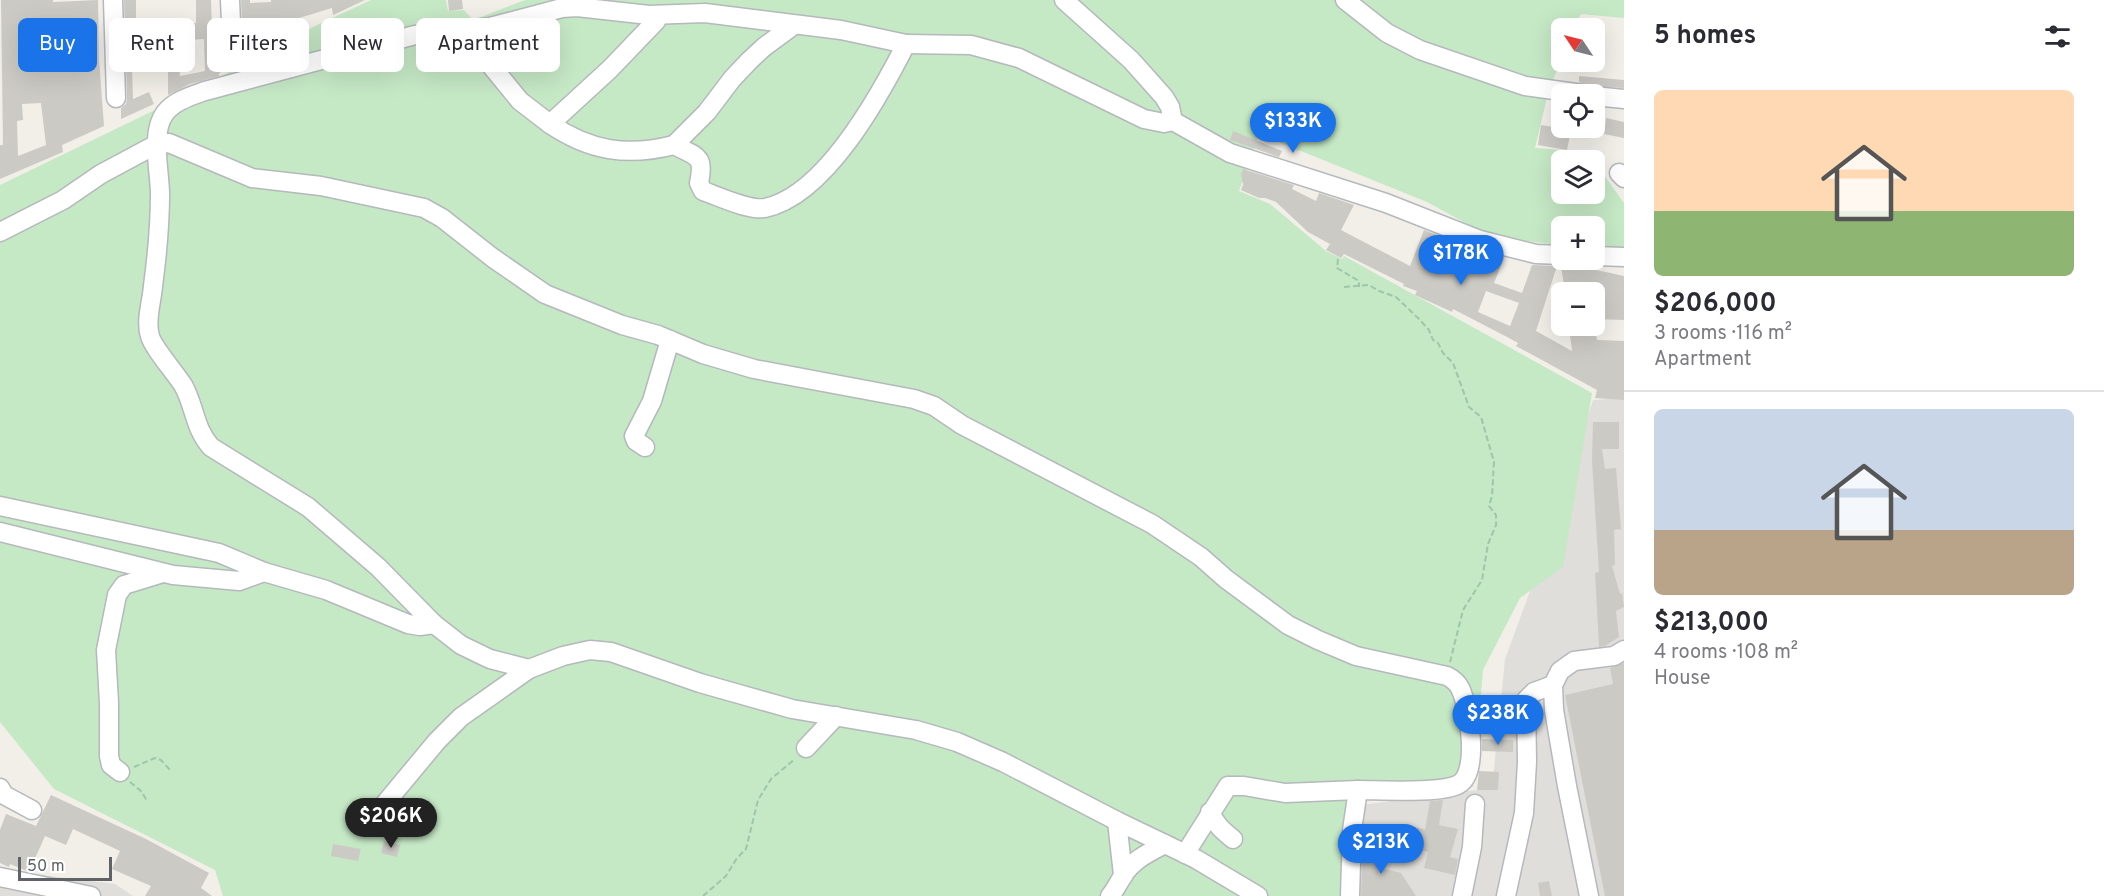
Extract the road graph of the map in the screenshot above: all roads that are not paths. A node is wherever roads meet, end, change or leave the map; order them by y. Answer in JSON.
{"nodes":[{"id":1,"x":113,"y":0,"type":"edge"},
{"id":2,"x":230,"y":0,"type":"edge"},
{"id":3,"x":1064,"y":0,"type":"edge"},
{"id":4,"x":1345,"y":0,"type":"edge"},
{"id":5,"x":658,"y":15,"type":"junction"},
{"id":6,"x":231,"y":18,"type":"edge"},
{"id":7,"x":518,"y":18,"type":"edge"},
{"id":8,"x":794,"y":25,"type":"junction"},
{"id":9,"x":416,"y":35,"type":"edge"},
{"id":10,"x":906,"y":44,"type":"junction"},
{"id":11,"x":496,"y":72,"type":"edge"},
{"id":12,"x":1551,"y":90,"type":"edge"},
{"id":13,"x":1605,"y":97,"type":"edge"},
{"id":14,"x":116,"y":98,"type":"dead end"},
{"id":15,"x":1624,"y":99,"type":"edge"},
{"id":16,"x":1173,"y":120,"type":"junction"},
{"id":17,"x":550,"y":124,"type":"junction"},
{"id":18,"x":157,"y":144,"type":"junction"},
{"id":19,"x":674,"y":145,"type":"junction"},
{"id":20,"x":0,"y":232,"type":"edge"},
{"id":21,"x":1551,"y":255,"type":"edge"},
{"id":22,"x":1605,"y":256,"type":"edge"},
{"id":23,"x":1624,"y":257,"type":"edge"},
{"id":24,"x":670,"y":340,"type":"junction"},
{"id":25,"x":645,"y":447,"type":"dead end"},
{"id":26,"x":0,"y":506,"type":"edge"},
{"id":27,"x":0,"y":532,"type":"edge"},
{"id":28,"x":264,"y":572,"type":"junction"},
{"id":29,"x":165,"y":573,"type":"junction"},
{"id":30,"x":434,"y":624,"type":"junction"},
{"id":31,"x":1624,"y":650,"type":"edge"},
{"id":32,"x":529,"y":669,"type":"junction"},
{"id":33,"x":1553,"y":685,"type":"junction"},
{"id":34,"x":836,"y":716,"type":"junction"},
{"id":35,"x":806,"y":748,"type":"road end"},
{"id":36,"x":120,"y":772,"type":"road end"},
{"id":37,"x":1358,"y":790,"type":"junction"},
{"id":38,"x":1,"y":795,"type":"edge"},
{"id":39,"x":1475,"y":804,"type":"dead end"},
{"id":40,"x":32,"y":810,"type":"dead end"},
{"id":41,"x":1210,"y":812,"type":"junction"},
{"id":42,"x":1117,"y":822,"type":"junction"},
{"id":43,"x":368,"y":824,"type":"dead end"},
{"id":44,"x":1233,"y":839,"type":"dead end"},
{"id":45,"x":1165,"y":844,"type":"junction"},
{"id":46,"x":1185,"y":854,"type":"junction"},
{"id":47,"x":1123,"y":875,"type":"junction"},
{"id":48,"x":0,"y":877,"type":"edge"},
{"id":49,"x":91,"y":896,"type":"edge"},
{"id":50,"x":1110,"y":896,"type":"edge"},
{"id":51,"x":1258,"y":896,"type":"edge"},
{"id":52,"x":1350,"y":896,"type":"edge"},
{"id":53,"x":1462,"y":896,"type":"edge"},
{"id":54,"x":1506,"y":896,"type":"edge"},
{"id":55,"x":1589,"y":896,"type":"edge"}],
"edges":[{"from":1,"to":14,"type":"street"},
{"from":2,"to":6,"type":"street"},
{"from":3,"to":16,"type":"street"},
{"from":4,"to":12,"type":"street"},
{"from":5,"to":7,"type":"street"},
{"from":5,"to":8,"type":"street"},
{"from":5,"to":17,"type":"street"},
{"from":8,"to":10,"type":"street"},
{"from":8,"to":19,"type":"street"},
{"from":9,"to":18,"type":"street"},
{"from":10,"to":16,"type":"street"},
{"from":10,"to":19,"type":"street"},
{"from":11,"to":17,"type":"street"},
{"from":13,"to":15,"type":"street"},
{"from":16,"to":21,"type":"street"},
{"from":17,"to":19,"type":"street"},
{"from":18,"to":20,"type":"street"},
{"from":18,"to":24,"type":"street"},
{"from":18,"to":30,"type":"street"},
{"from":22,"to":23,"type":"street"},
{"from":24,"to":25,"type":"street"},
{"from":24,"to":37,"type":"street"},
{"from":26,"to":28,"type":"street"},
{"from":27,"to":29,"type":"street"},
{"from":28,"to":29,"type":"street"},
{"from":28,"to":30,"type":"street"},
{"from":29,"to":36,"type":"street"},
{"from":30,"to":32,"type":"street"},
{"from":31,"to":33,"type":"street"},
{"from":32,"to":34,"type":"street"},
{"from":32,"to":43,"type":"street"},
{"from":33,"to":54,"type":"street"},
{"from":33,"to":55,"type":"street"},
{"from":34,"to":35,"type":"street"},
{"from":34,"to":42,"type":"street"},
{"from":37,"to":41,"type":"street"},
{"from":37,"to":52,"type":"street"},
{"from":38,"to":40,"type":"street"},
{"from":39,"to":53,"type":"street"},
{"from":41,"to":44,"type":"street"},
{"from":41,"to":46,"type":"street"},
{"from":42,"to":45,"type":"street"},
{"from":42,"to":47,"type":"street"},
{"from":45,"to":46,"type":"street"},
{"from":45,"to":47,"type":"street"},
{"from":46,"to":51,"type":"street"},
{"from":47,"to":50,"type":"street"},
{"from":48,"to":49,"type":"street"}]}
